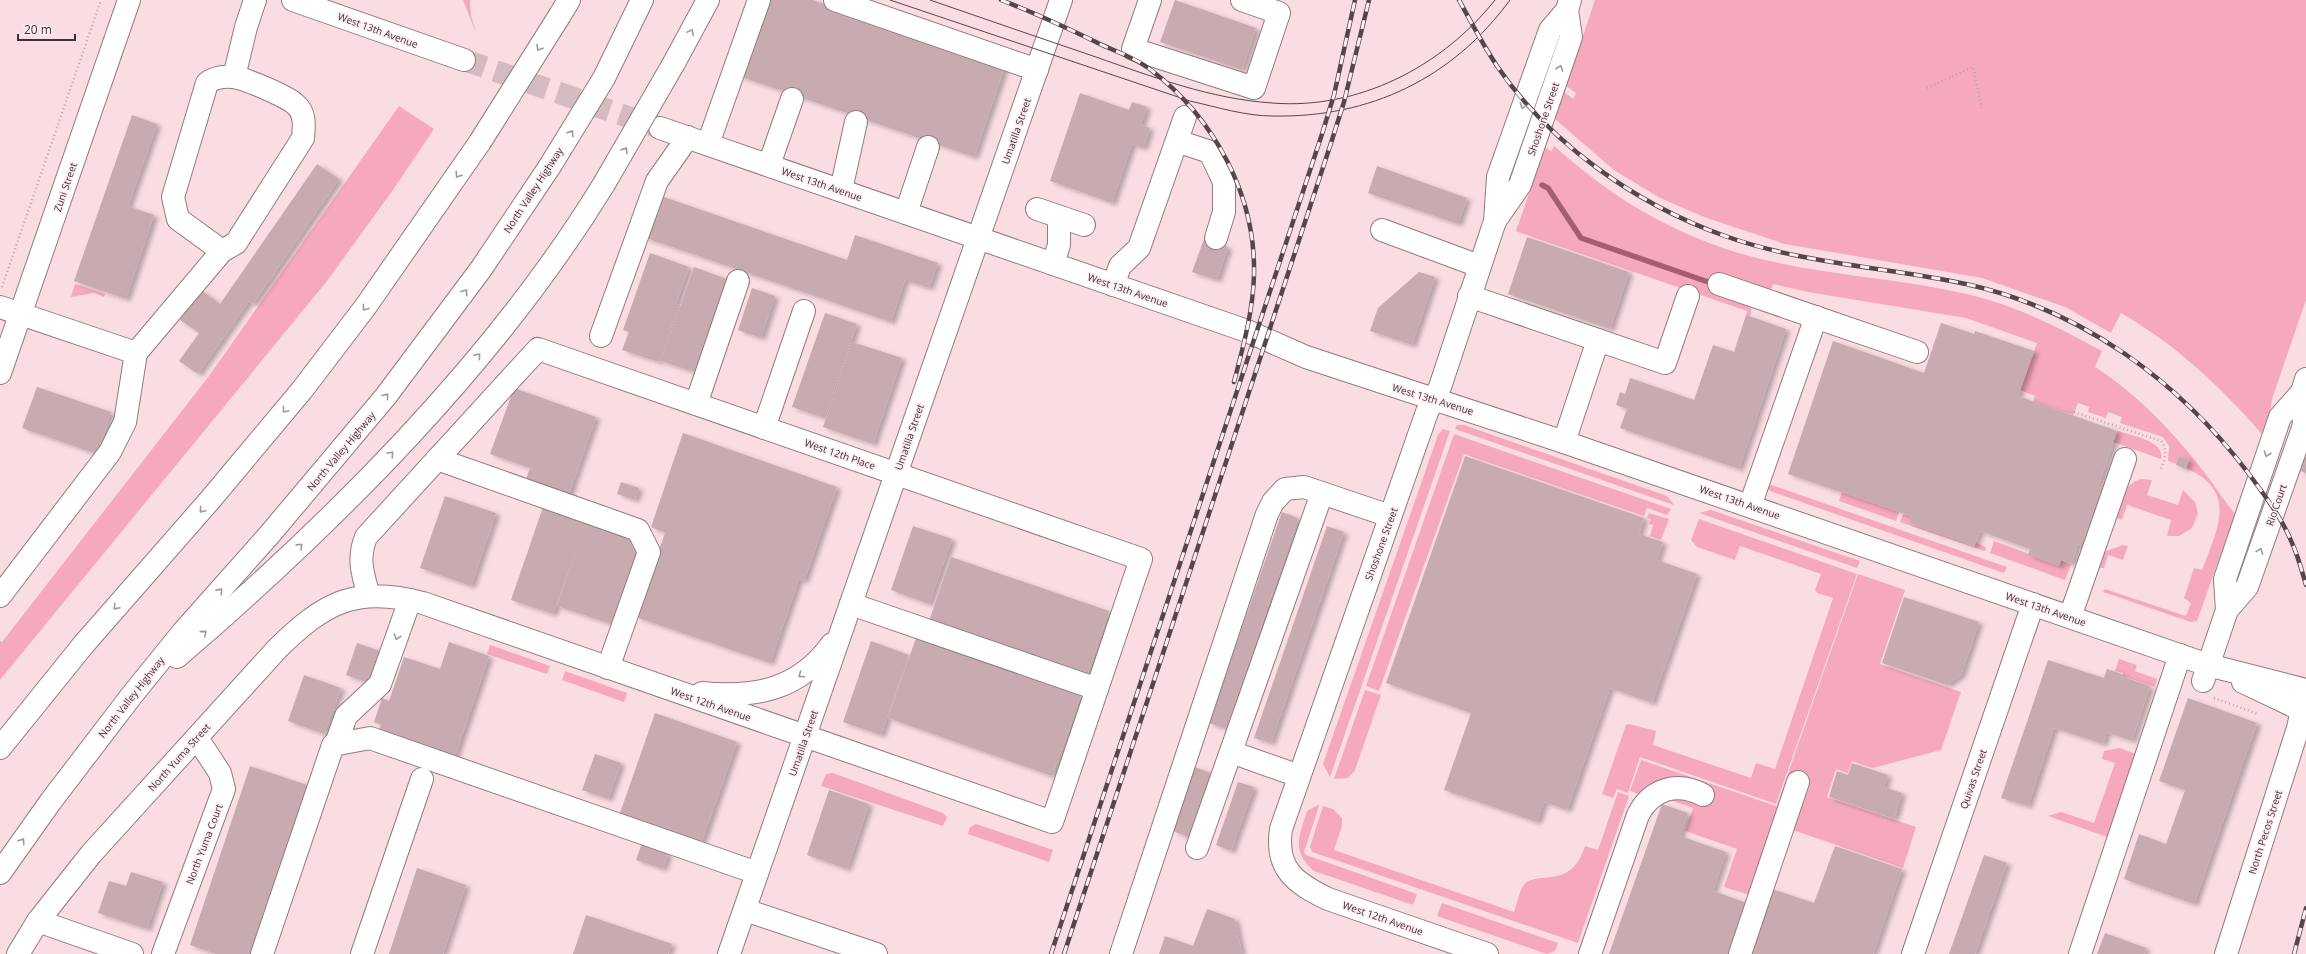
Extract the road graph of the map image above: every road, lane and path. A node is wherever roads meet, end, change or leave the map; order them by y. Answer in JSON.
{"nodes":[{"id":1,"x":101,"y":0,"type":"edge"},
{"id":2,"x":129,"y":0,"type":"edge"},
{"id":3,"x":255,"y":0,"type":"edge"},
{"id":4,"x":293,"y":0,"type":"edge"},
{"id":5,"x":642,"y":0,"type":"edge"},
{"id":6,"x":708,"y":0,"type":"edge"},
{"id":7,"x":760,"y":0,"type":"edge"},
{"id":8,"x":835,"y":0,"type":"edge"},
{"id":9,"x":1061,"y":0,"type":"edge"},
{"id":10,"x":1150,"y":0,"type":"edge"},
{"id":11,"x":1242,"y":0,"type":"edge"},
{"id":12,"x":565,"y":5,"type":"edge"},
{"id":13,"x":1569,"y":5,"type":"edge"},
{"id":14,"x":464,"y":60,"type":"tunnel mouth"},
{"id":15,"x":1037,"y":70,"type":"junction"},
{"id":16,"x":234,"y":77,"type":"junction"},
{"id":17,"x":1927,"y":88,"type":"dead end"},
{"id":18,"x":792,"y":99,"type":"dead end"},
{"id":19,"x":1982,"y":108,"type":"dead end"},
{"id":20,"x":1185,"y":117,"type":"dead end"},
{"id":21,"x":856,"y":122,"type":"dead end"},
{"id":22,"x":660,"y":128,"type":"tunnel mouth"},
{"id":23,"x":688,"y":137,"type":"junction"},
{"id":24,"x":1177,"y":141,"type":"junction"},
{"id":25,"x":708,"y":144,"type":"junction"},
{"id":26,"x":928,"y":147,"type":"dead end"},
{"id":27,"x":769,"y":166,"type":"junction"},
{"id":28,"x":842,"y":190,"type":"junction"},
{"id":29,"x":1037,"y":209,"type":"dead end"},
{"id":30,"x":906,"y":213,"type":"junction"},
{"id":31,"x":1059,"y":217,"type":"junction"},
{"id":32,"x":1084,"y":225,"type":"dead end"},
{"id":33,"x":1382,"y":230,"type":"dead end"},
{"id":34,"x":978,"y":238,"type":"junction"},
{"id":35,"x":1216,"y":238,"type":"dead end"},
{"id":36,"x":222,"y":251,"type":"junction"},
{"id":37,"x":1053,"y":264,"type":"junction"},
{"id":38,"x":1479,"y":266,"type":"junction"},
{"id":39,"x":738,"y":281,"type":"dead end"},
{"id":40,"x":1719,"y":284,"type":"dead end"},
{"id":41,"x":1113,"y":285,"type":"junction"},
{"id":42,"x":0,"y":294,"type":"edge"},
{"id":43,"x":1469,"y":296,"type":"junction"},
{"id":44,"x":1688,"y":296,"type":"dead end"},
{"id":45,"x":0,"y":307,"type":"edge"},
{"id":46,"x":804,"y":311,"type":"dead end"},
{"id":47,"x":21,"y":314,"type":"junction"},
{"id":48,"x":1816,"y":317,"type":"junction"},
{"id":49,"x":601,"y":336,"type":"dead end"},
{"id":50,"x":1598,"y":340,"type":"junction"},
{"id":51,"x":1917,"y":352,"type":"dead end"},
{"id":52,"x":136,"y":353,"type":"junction"},
{"id":53,"x":0,"y":373,"type":"edge"},
{"id":54,"x":2304,"y":386,"type":"edge"},
{"id":55,"x":1434,"y":399,"type":"junction"},
{"id":56,"x":696,"y":404,"type":"junction"},
{"id":57,"x":2074,"y":412,"type":"dead end"},
{"id":58,"x":764,"y":428,"type":"junction"},
{"id":59,"x":1564,"y":442,"type":"junction"},
{"id":60,"x":437,"y":459,"type":"junction"},
{"id":61,"x":2126,"y":459,"type":"dead end"},
{"id":62,"x":2160,"y":471,"type":"dead end"},
{"id":63,"x":896,"y":474,"type":"junction"},
{"id":64,"x":1322,"y":493,"type":"junction"},
{"id":65,"x":1750,"y":506,"type":"junction"},
{"id":66,"x":1390,"y":516,"type":"junction"},
{"id":67,"x":0,"y":596,"type":"edge"},
{"id":68,"x":369,"y":596,"type":"junction"},
{"id":69,"x":410,"y":600,"type":"junction"},
{"id":70,"x":2033,"y":604,"type":"junction"},
{"id":71,"x":847,"y":614,"type":"junction"},
{"id":72,"x":2070,"y":617,"type":"junction"},
{"id":73,"x":2180,"y":655,"type":"junction"},
{"id":74,"x":608,"y":668,"type":"junction"},
{"id":75,"x":2206,"y":681,"type":"junction"},
{"id":76,"x":1097,"y":688,"type":"junction"},
{"id":77,"x":668,"y":689,"type":"junction"},
{"id":78,"x":132,"y":695,"type":"junction"},
{"id":79,"x":2305,"y":704,"type":"edge"},
{"id":80,"x":2261,"y":714,"type":"dead end"},
{"id":81,"x":805,"y":737,"type":"junction"},
{"id":82,"x":197,"y":738,"type":"junction"},
{"id":83,"x":336,"y":744,"type":"junction"},
{"id":84,"x":0,"y":748,"type":"edge"},
{"id":85,"x":1231,"y":752,"type":"junction"},
{"id":86,"x":1299,"y":776,"type":"junction"},
{"id":87,"x":422,"y":779,"type":"dead end"},
{"id":88,"x":1798,"y":782,"type":"dead end"},
{"id":89,"x":1703,"y":795,"type":"dead end"},
{"id":90,"x":1197,"y":848,"type":"dead end"},
{"id":91,"x":1286,"y":868,"type":"joint"},
{"id":92,"x":0,"y":873,"type":"edge"},
{"id":93,"x":757,"y":873,"type":"junction"},
{"id":94,"x":744,"y":910,"type":"junction"},
{"id":95,"x":38,"y":921,"type":"junction"},
{"id":96,"x":124,"y":953,"type":"edge"},
{"id":97,"x":18,"y":954,"type":"edge"},
{"id":98,"x":163,"y":954,"type":"edge"},
{"id":99,"x":262,"y":954,"type":"edge"},
{"id":100,"x":362,"y":954,"type":"edge"},
{"id":101,"x":729,"y":954,"type":"edge"},
{"id":102,"x":876,"y":954,"type":"edge"},
{"id":103,"x":1121,"y":954,"type":"edge"},
{"id":104,"x":1487,"y":954,"type":"edge"},
{"id":105,"x":1590,"y":954,"type":"edge"},
{"id":106,"x":1740,"y":954,"type":"edge"},
{"id":107,"x":1913,"y":954,"type":"edge"},
{"id":108,"x":2080,"y":954,"type":"edge"},
{"id":109,"x":2226,"y":954,"type":"edge"}],
"edges":[{"from":1,"to":42,"type":"path"},
{"from":2,"to":47,"type":"main road","name":"Zuni Street"},
{"from":3,"to":16,"type":"main road"},
{"from":4,"to":14,"type":"main road","name":"West 13th Avenue"},
{"from":78,"to":5,"type":"main road","name":"North Valley Highway","one_way":true,"bridge":true},
{"from":78,"to":6,"type":"main road","one_way":true,"bridge":true},
{"from":7,"to":25,"type":"main road"},
{"from":8,"to":15,"type":"main road"},
{"from":9,"to":15,"type":"main road","name":"Umatilla Street"},
{"from":10,"to":11,"type":"main road"},
{"from":12,"to":84,"type":"main road","one_way":true,"bridge":true},
{"from":13,"to":38,"type":"main road","name":"Shoshone Street"},
{"from":15,"to":34,"type":"main road","name":"Umatilla Street"},
{"from":16,"to":36,"type":"main road"},
{"from":16,"to":36,"type":"main road"},
{"from":17,"to":19,"type":"path"},
{"from":18,"to":27,"type":"main road"},
{"from":20,"to":24,"type":"main road"},
{"from":21,"to":28,"type":"main road"},
{"from":22,"to":23,"type":"main road","name":"West 13th Avenue"},
{"from":23,"to":25,"type":"main road","name":"West 13th Avenue"},
{"from":23,"to":49,"type":"main road"},
{"from":24,"to":35,"type":"main road"},
{"from":24,"to":41,"type":"main road"},
{"from":25,"to":27,"type":"main road","name":"West 13th Avenue"},
{"from":26,"to":30,"type":"main road"},
{"from":27,"to":28,"type":"main road","name":"West 13th Avenue"},
{"from":28,"to":30,"type":"main road","name":"West 13th Avenue"},
{"from":29,"to":31,"type":"main road"},
{"from":30,"to":34,"type":"main road","name":"West 13th Avenue"},
{"from":31,"to":32,"type":"main road"},
{"from":31,"to":37,"type":"main road"},
{"from":33,"to":38,"type":"main road"},
{"from":34,"to":37,"type":"main road","name":"West 13th Avenue"},
{"from":34,"to":63,"type":"main road","name":"Umatilla Street"},
{"from":36,"to":52,"type":"main road"},
{"from":37,"to":41,"type":"main road","name":"West 13th Avenue"},
{"from":38,"to":43,"type":"main road","name":"Shoshone Street"},
{"from":39,"to":56,"type":"main road"},
{"from":40,"to":48,"type":"main road"},
{"from":41,"to":55,"type":"main road","name":"West 13th Avenue"},
{"from":43,"to":50,"type":"main road"},
{"from":43,"to":55,"type":"main road","name":"Shoshone Street"},
{"from":44,"to":50,"type":"main road"},
{"from":45,"to":47,"type":"main road"},
{"from":46,"to":58,"type":"main road"},
{"from":47,"to":52,"type":"main road"},
{"from":47,"to":53,"type":"main road","name":"Zuni Street"},
{"from":48,"to":51,"type":"main road"},
{"from":48,"to":65,"type":"main road"},
{"from":50,"to":59,"type":"main road"},
{"from":52,"to":67,"type":"main road"},
{"from":54,"to":75,"type":"main road","name":"Rio Court"},
{"from":55,"to":59,"type":"main road","name":"West 13th Avenue"},
{"from":55,"to":66,"type":"main road","name":"Shoshone Street"},
{"from":56,"to":58,"type":"main road","name":"West 12th Place"},
{"from":56,"to":60,"type":"main road","name":"West 12th Place"},
{"from":57,"to":62,"type":"path"},
{"from":58,"to":63,"type":"main road","name":"West 12th Place"},
{"from":59,"to":65,"type":"main road","name":"West 13th Avenue"},
{"from":60,"to":68,"type":"main road"},
{"from":60,"to":74,"type":"main road"},
{"from":61,"to":72,"type":"main road"},
{"from":63,"to":71,"type":"main road","name":"Umatilla Street"},
{"from":63,"to":76,"type":"main road","name":"West 12th Place"},
{"from":64,"to":66,"type":"main road"},
{"from":64,"to":85,"type":"main road"},
{"from":64,"to":103,"type":"main road"},
{"from":65,"to":70,"type":"main road","name":"West 13th Avenue"},
{"from":66,"to":86,"type":"main road","name":"Shoshone Street"},
{"from":68,"to":69,"type":"main road","name":"West 12th Avenue"},
{"from":68,"to":82,"type":"main road","name":"North Yuma Street"},
{"from":69,"to":74,"type":"main road","name":"West 12th Avenue"},
{"from":69,"to":83,"type":"main road","one_way":true},
{"from":70,"to":72,"type":"main road","name":"West 13th Avenue"},
{"from":70,"to":107,"type":"main road","name":"Quivas Street"},
{"from":71,"to":76,"type":"main road"},
{"from":71,"to":77,"type":"main road","one_way":true},
{"from":71,"to":81,"type":"main road","name":"Umatilla Street"},
{"from":72,"to":73,"type":"main road","name":"West 13th Avenue"},
{"from":73,"to":75,"type":"main road","name":"West 13th Avenue"},
{"from":73,"to":108,"type":"main road"},
{"from":74,"to":77,"type":"main road","name":"West 12th Avenue"},
{"from":75,"to":79,"type":"main road","name":"West 13th Avenue"},
{"from":75,"to":80,"type":"path"},
{"from":76,"to":81,"type":"main road","name":"West 12th Avenue"},
{"from":77,"to":81,"type":"main road","name":"West 12th Avenue"},
{"from":92,"to":78,"type":"main road","name":"North Valley Highway","one_way":true},
{"from":79,"to":109,"type":"main road","name":"North Pecos Street"},
{"from":81,"to":93,"type":"main road","name":"Umatilla Street"},
{"from":82,"to":95,"type":"main road","name":"North Yuma Street"},
{"from":82,"to":98,"type":"main road","name":"North Yuma Court"},
{"from":83,"to":93,"type":"main road"},
{"from":83,"to":99,"type":"main road"},
{"from":85,"to":86,"type":"main road"},
{"from":85,"to":90,"type":"main road"},
{"from":86,"to":91,"type":"main road","name":"Shoshone Street"},
{"from":87,"to":100,"type":"main road"},
{"from":88,"to":106,"type":"main road"},
{"from":89,"to":105,"type":"main road"},
{"from":91,"to":104,"type":"main road","name":"West 12th Avenue"},
{"from":93,"to":94,"type":"main road","name":"Umatilla Street"},
{"from":94,"to":101,"type":"main road","name":"Umatilla Street"},
{"from":94,"to":102,"type":"main road"},
{"from":95,"to":96,"type":"main road"},
{"from":95,"to":97,"type":"main road","name":"North Yuma Street"}]}
